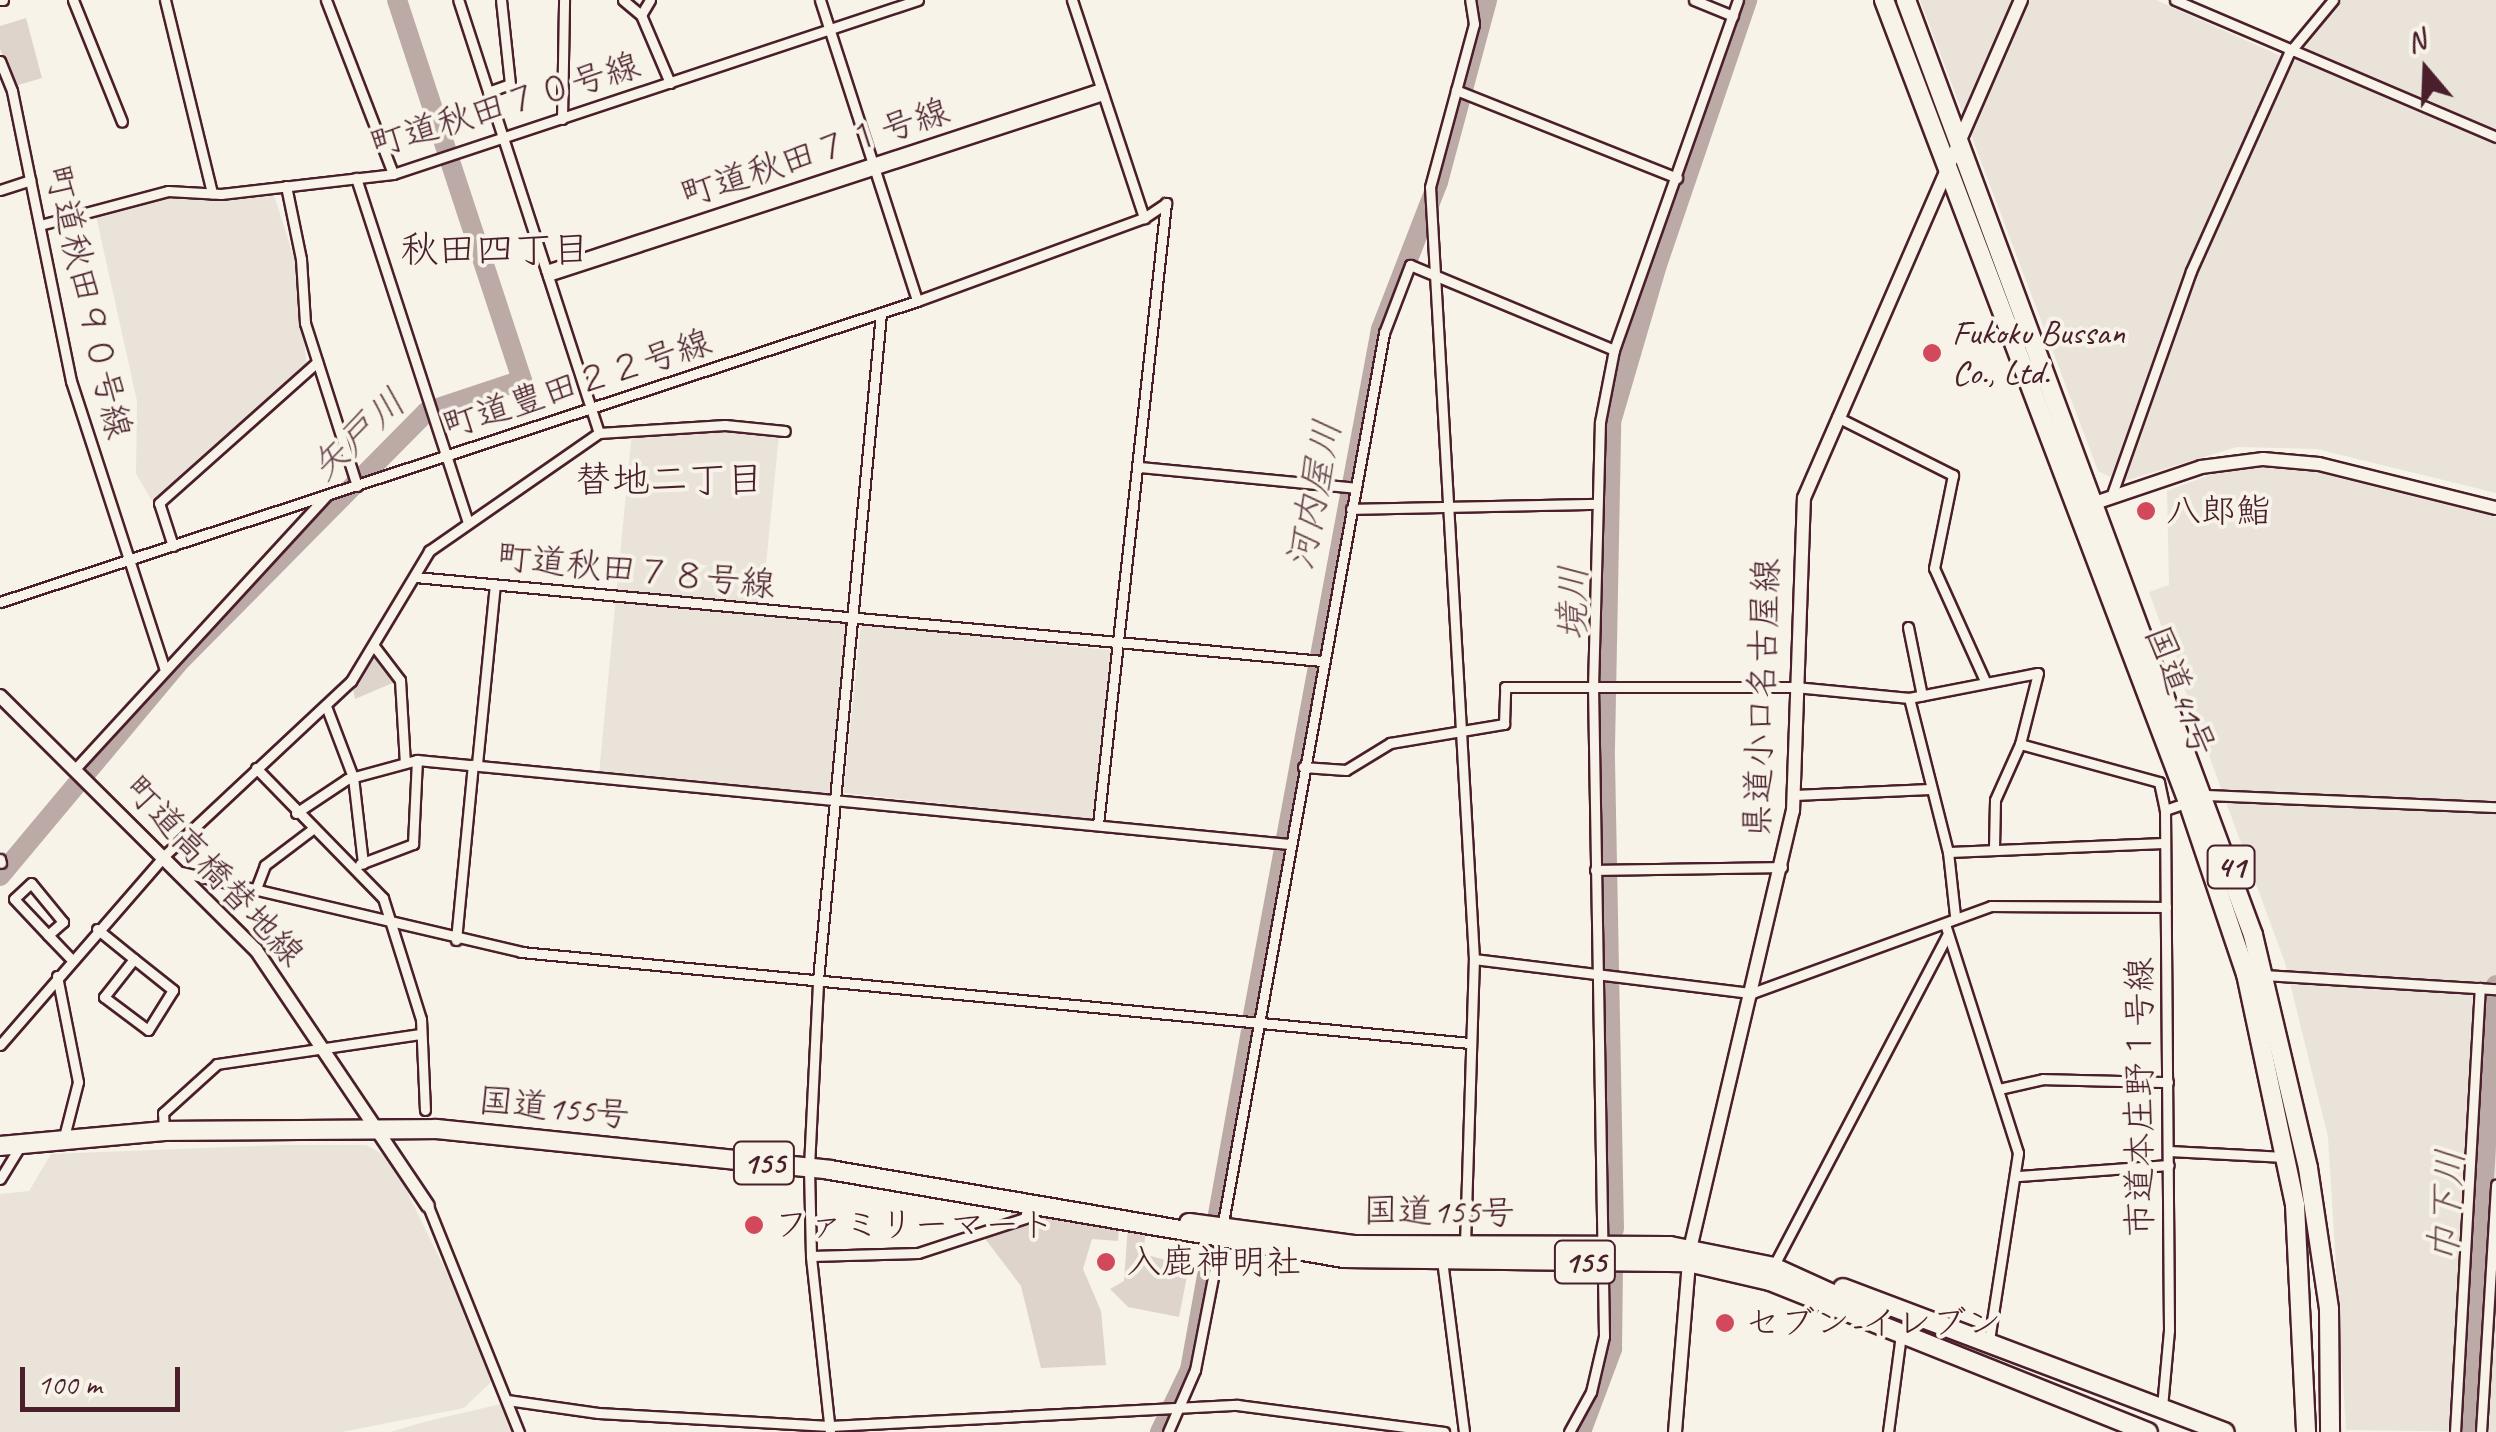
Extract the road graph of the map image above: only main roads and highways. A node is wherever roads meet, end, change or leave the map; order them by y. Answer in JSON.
{"nodes":[{"id":1,"x":1884,"y":0,"type":"edge"},
{"id":2,"x":1906,"y":0,"type":"edge"},
{"id":3,"x":2021,"y":0,"type":"edge"},
{"id":4,"x":1958,"y":140,"type":"junction"},
{"id":5,"x":1945,"y":168,"type":"junction"},
{"id":6,"x":2103,"y":500,"type":"junction"},
{"id":7,"x":2496,"y":508,"type":"edge"},
{"id":8,"x":2076,"y":510,"type":"junction"},
{"id":9,"x":0,"y":696,"type":"edge"},
{"id":10,"x":2196,"y":798,"type":"junction"},
{"id":11,"x":377,"y":1126,"type":"junction"},
{"id":12,"x":0,"y":1146,"type":"edge"},
{"id":13,"x":428,"y":1206,"type":"road end"},
{"id":14,"x":1221,"y":1234,"type":"junction"},
{"id":15,"x":1603,"y":1254,"type":"junction"},
{"id":16,"x":1689,"y":1256,"type":"junction"},
{"id":17,"x":1799,"y":1276,"type":"junction"},
{"id":18,"x":1935,"y":1350,"type":"junction"},
{"id":19,"x":1995,"y":1368,"type":"junction"},
{"id":20,"x":1675,"y":1432,"type":"edge"},
{"id":21,"x":2124,"y":1432,"type":"edge"},
{"id":22,"x":2148,"y":1432,"type":"edge"},
{"id":23,"x":2166,"y":1432,"type":"edge"},
{"id":24,"x":2224,"y":1432,"type":"edge"},
{"id":25,"x":2306,"y":1432,"type":"edge"},
{"id":26,"x":2330,"y":1432,"type":"edge"}],
"edges":[{"from":1,"to":5,"type":"highway","name":"国道41号","number":"41"},
{"from":2,"to":4,"type":"highway","name":"国道41号","number":"41"},
{"from":3,"to":4,"type":"main road","name":"県道小口名古屋線"},
{"from":4,"to":5,"type":"main road","name":"県道小口名古屋線"},
{"from":4,"to":6,"type":"highway","name":"国道41号","number":"41"},
{"from":5,"to":8,"type":"highway","name":"国道41号","number":"41"},
{"from":5,"to":16,"type":"main road","name":"県道小口名古屋線"},
{"from":6,"to":7,"type":"main road"},
{"from":6,"to":8,"type":"main road"},
{"from":6,"to":10,"type":"highway","name":"国道41号","number":"41"},
{"from":8,"to":10,"type":"highway","name":"国道41号","number":"41"},
{"from":9,"to":11,"type":"main road","name":"町道高橋替地線"},
{"from":10,"to":25,"type":"highway","name":"国道41号","number":"41"},
{"from":10,"to":26,"type":"highway","name":"国道41号","number":"41"},
{"from":11,"to":12,"type":"highway","name":"国道155号","number":"155"},
{"from":11,"to":13,"type":"main road","name":"町道高橋替地線"},
{"from":11,"to":14,"type":"highway","name":"国道155号","number":"155"},
{"from":14,"to":15,"type":"highway","name":"国道155号","number":"155"},
{"from":14,"to":15,"type":"highway","name":"国道155号","number":"155"},
{"from":15,"to":16,"type":"highway","name":"国道155号","number":"155"},
{"from":16,"to":17,"type":"highway","name":"国道155号","number":"155"},
{"from":16,"to":18,"type":"highway","name":"国道155号","number":"155"},
{"from":16,"to":20,"type":"main road","name":"県道小口名古屋線"},
{"from":17,"to":19,"type":"highway","name":"国道155号","number":"155"},
{"from":17,"to":24,"type":"highway","number":"155"},
{"from":18,"to":19,"type":"highway","name":"国道155号","number":"155"},
{"from":18,"to":21,"type":"highway","number":"155"},
{"from":19,"to":22,"type":"highway","name":"国道155号","number":"155"},
{"from":19,"to":23,"type":"highway","name":"国道155号","number":"155"}]}
